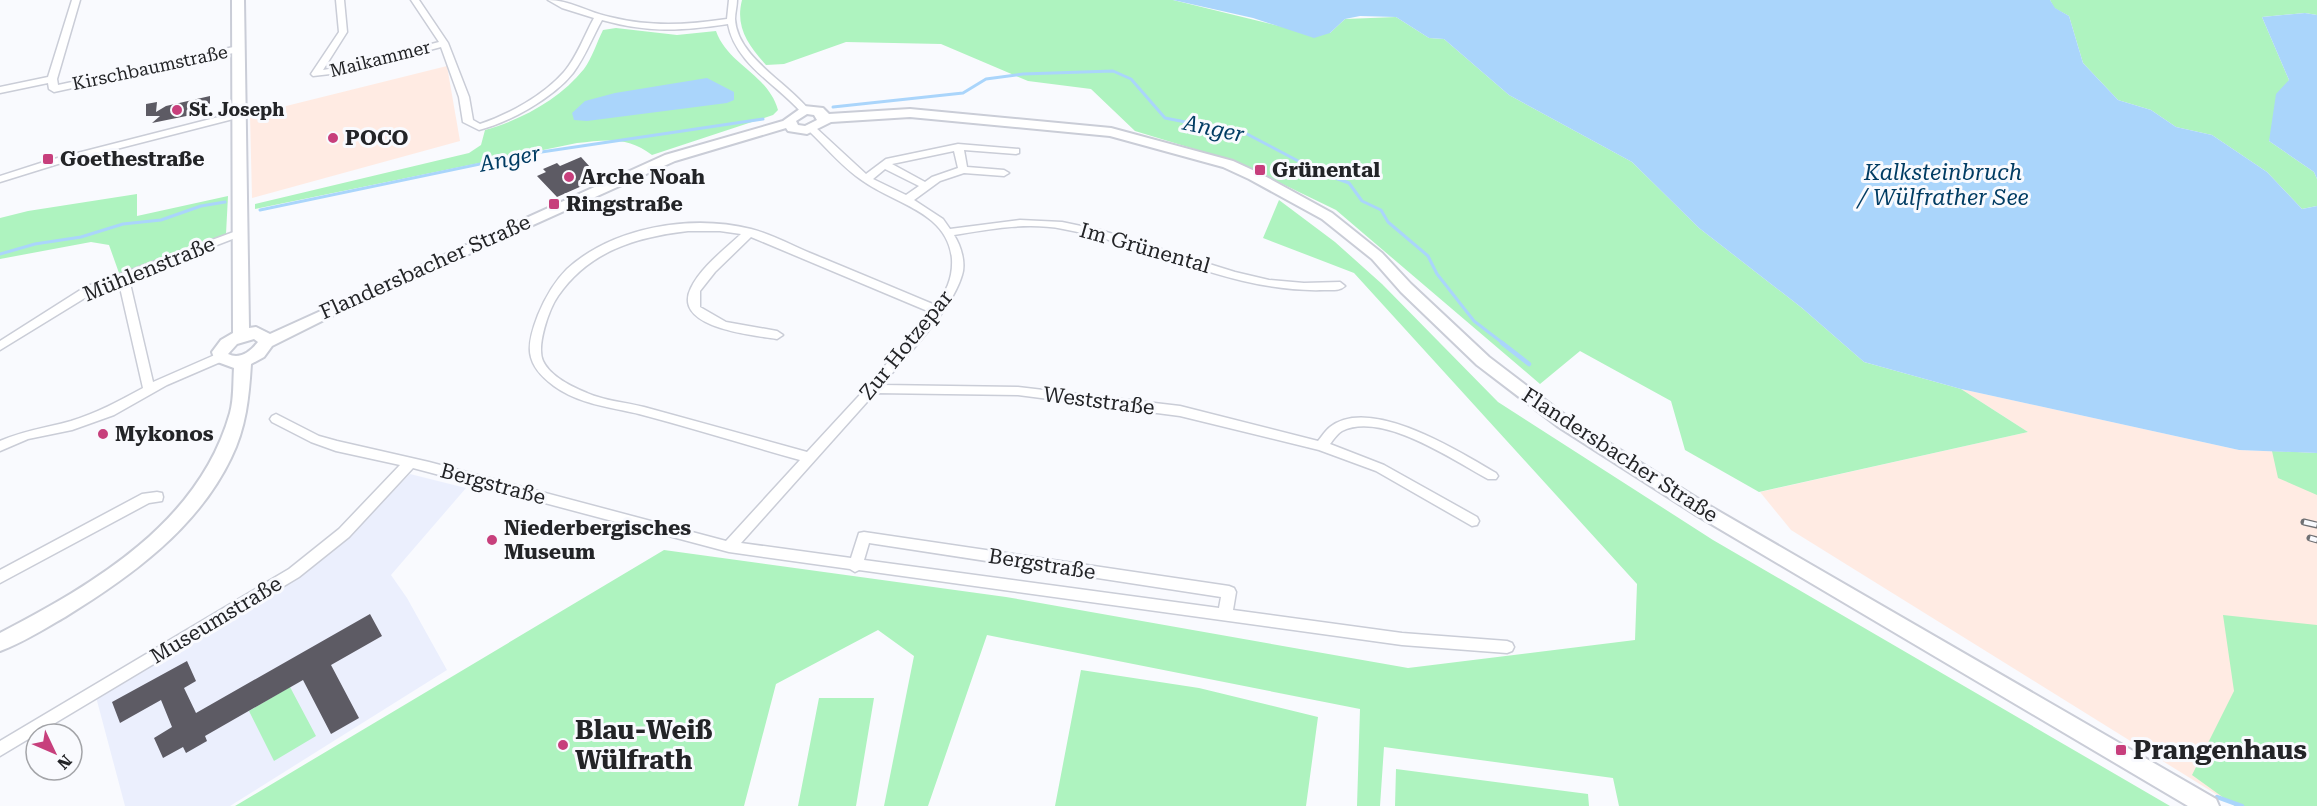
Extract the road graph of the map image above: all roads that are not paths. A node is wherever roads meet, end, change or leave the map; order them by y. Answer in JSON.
{"nodes":[{"id":1,"x":76,"y":0,"type":"edge"},
{"id":2,"x":238,"y":0,"type":"edge"},
{"id":3,"x":340,"y":0,"type":"edge"},
{"id":4,"x":415,"y":0,"type":"edge"},
{"id":5,"x":552,"y":0,"type":"edge"},
{"id":6,"x":733,"y":0,"type":"edge"},
{"id":7,"x":600,"y":16,"type":"junction"},
{"id":8,"x":729,"y":21,"type":"junction"},
{"id":9,"x":444,"y":43,"type":"junction"},
{"id":10,"x":238,"y":50,"type":"junction"},
{"id":11,"x":52,"y":79,"type":"junction"},
{"id":12,"x":0,"y":90,"type":"edge"},
{"id":13,"x":804,"y":110,"type":"junction"},
{"id":14,"x":238,"y":116,"type":"junction"},
{"id":15,"x":825,"y":118,"type":"junction"},
{"id":16,"x":789,"y":123,"type":"junction"},
{"id":17,"x":812,"y":129,"type":"junction"},
{"id":18,"x":958,"y":147,"type":"junction"},
{"id":19,"x":1016,"y":151,"type":"dead end"},
{"id":20,"x":885,"y":165,"type":"junction"},
{"id":21,"x":963,"y":170,"type":"junction"},
{"id":22,"x":1004,"y":173,"type":"dead end"},
{"id":23,"x":0,"y":179,"type":"edge"},
{"id":24,"x":866,"y":179,"type":"junction"},
{"id":25,"x":926,"y":186,"type":"junction"},
{"id":26,"x":906,"y":200,"type":"junction"},
{"id":27,"x":750,"y":232,"type":"junction"},
{"id":28,"x":239,"y":233,"type":"junction"},
{"id":29,"x":949,"y":233,"type":"junction"},
{"id":30,"x":123,"y":277,"type":"junction"},
{"id":31,"x":1340,"y":286,"type":"dead end"},
{"id":32,"x":936,"y":310,"type":"junction"},
{"id":33,"x":241,"y":335,"type":"junction"},
{"id":34,"x":777,"y":335,"type":"dead end"},
{"id":35,"x":266,"y":342,"type":"junction"},
{"id":36,"x":0,"y":346,"type":"edge"},
{"id":37,"x":221,"y":357,"type":"junction"},
{"id":38,"x":243,"y":361,"type":"junction"},
{"id":39,"x":872,"y":388,"type":"junction"},
{"id":40,"x":149,"y":390,"type":"junction"},
{"id":41,"x":276,"y":419,"type":"dead end"},
{"id":42,"x":0,"y":446,"type":"edge"},
{"id":43,"x":1321,"y":446,"type":"junction"},
{"id":44,"x":810,"y":458,"type":"junction"},
{"id":45,"x":410,"y":463,"type":"junction"},
{"id":46,"x":1492,"y":476,"type":"dead end"},
{"id":47,"x":157,"y":497,"type":"dead end"},
{"id":48,"x":1472,"y":521,"type":"dead end"},
{"id":49,"x":729,"y":547,"type":"junction"},
{"id":50,"x":855,"y":566,"type":"junction"},
{"id":51,"x":0,"y":577,"type":"edge"},
{"id":52,"x":1225,"y":614,"type":"junction"},
{"id":53,"x":0,"y":643,"type":"edge"},
{"id":54,"x":1507,"y":647,"type":"dead end"},
{"id":55,"x":0,"y":749,"type":"edge"},
{"id":56,"x":2208,"y":806,"type":"edge"}],
"edges":[{"from":1,"to":11,"type":"street"},
{"from":2,"to":10,"type":"street"},
{"from":3,"to":9,"type":"street","name":"Maikammer"},
{"from":4,"to":9,"type":"street","name":"Maikammer"},
{"from":5,"to":7,"type":"street"},
{"from":6,"to":8,"type":"street"},
{"from":7,"to":8,"type":"street"},
{"from":7,"to":9,"type":"street","name":"Maikammer"},
{"from":8,"to":13,"type":"street"},
{"from":10,"to":11,"type":"street","name":"Kirschbaumstraße"},
{"from":10,"to":14,"type":"street"},
{"from":11,"to":12,"type":"street","name":"Kirschbaumstraße"},
{"from":13,"to":15,"type":"street"},
{"from":13,"to":16,"type":"street"},
{"from":14,"to":23,"type":"street"},
{"from":14,"to":28,"type":"street"},
{"from":15,"to":17,"type":"street"},
{"from":15,"to":56,"type":"street","name":"Flandersbacher Straße"},
{"from":16,"to":17,"type":"street"},
{"from":16,"to":35,"type":"street","name":"Flandersbacher Straße"},
{"from":17,"to":24,"type":"street","name":"Zur Hotzepar"},
{"from":18,"to":19,"type":"street"},
{"from":18,"to":20,"type":"street"},
{"from":18,"to":21,"type":"street"},
{"from":20,"to":24,"type":"street"},
{"from":20,"to":25,"type":"street"},
{"from":21,"to":22,"type":"street"},
{"from":21,"to":25,"type":"street"},
{"from":24,"to":26,"type":"street","name":"Zur Hotzepar"},
{"from":25,"to":26,"type":"street"},
{"from":26,"to":29,"type":"street","name":"Zur Hotzepar"},
{"from":27,"to":32,"type":"street"},
{"from":27,"to":34,"type":"street"},
{"from":27,"to":44,"type":"street"},
{"from":28,"to":30,"type":"street","name":"Mühlenstraße"},
{"from":28,"to":33,"type":"street"},
{"from":29,"to":31,"type":"street","name":"Im Grünental"},
{"from":29,"to":32,"type":"street","name":"Zur Hotzepar"},
{"from":30,"to":36,"type":"street","name":"Mühlenstraße"},
{"from":30,"to":40,"type":"street"},
{"from":32,"to":39,"type":"street","name":"Zur Hotzepar"},
{"from":33,"to":35,"type":"street"},
{"from":33,"to":37,"type":"street"},
{"from":35,"to":38,"type":"street","name":"Flandersbacher Straße"},
{"from":37,"to":38,"type":"street"},
{"from":37,"to":40,"type":"street"},
{"from":38,"to":53,"type":"street"},
{"from":39,"to":43,"type":"street","name":"Weststraße"},
{"from":39,"to":44,"type":"street","name":"Zur Hotzepar"},
{"from":40,"to":42,"type":"street"},
{"from":41,"to":45,"type":"street","name":"Bergstraße"},
{"from":43,"to":46,"type":"street"},
{"from":43,"to":48,"type":"street","name":"Weststraße"},
{"from":44,"to":49,"type":"street","name":"Zur Hotzepar"},
{"from":45,"to":49,"type":"street","name":"Bergstraße"},
{"from":45,"to":55,"type":"street","name":"Museumstraße"},
{"from":47,"to":51,"type":"street"},
{"from":49,"to":50,"type":"street","name":"Bergstraße"},
{"from":50,"to":52,"type":"street","name":"Bergstraße"},
{"from":50,"to":52,"type":"street","name":"Bergstraße"},
{"from":52,"to":54,"type":"street","name":"Bergstraße"}]}
